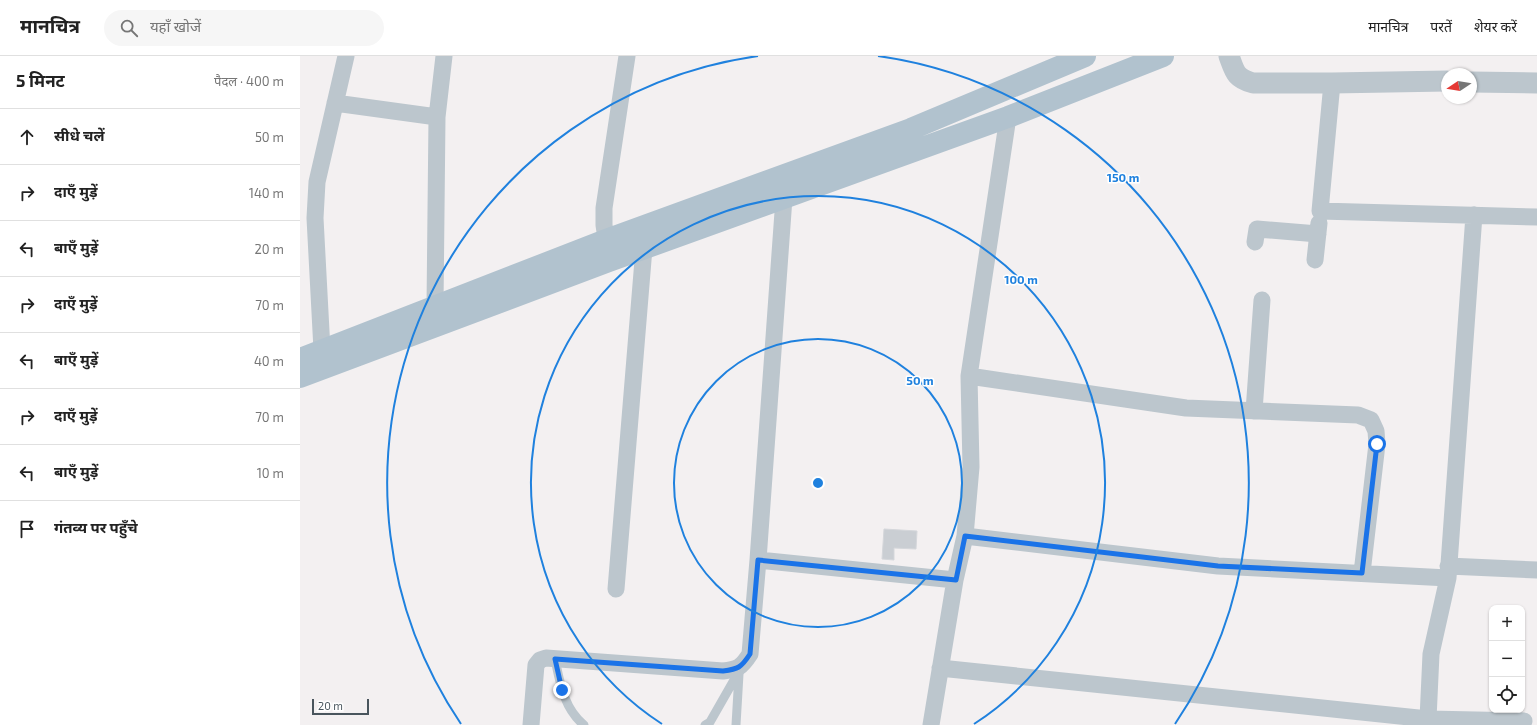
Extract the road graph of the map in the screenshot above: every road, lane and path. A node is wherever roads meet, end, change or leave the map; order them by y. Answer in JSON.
{"nodes":[{"id":1,"x":346,"y":56,"type":"edge"},
{"id":2,"x":444,"y":56,"type":"edge"},
{"id":3,"x":627,"y":56,"type":"edge"},
{"id":4,"x":1085,"y":56,"type":"edge"},
{"id":5,"x":1163,"y":56,"type":"edge"},
{"id":6,"x":1230,"y":56,"type":"edge"},
{"id":7,"x":1062,"y":61,"type":"edge"},
{"id":8,"x":1441,"y":81,"type":"edge"},
{"id":9,"x":1477,"y":82,"type":"edge"},
{"id":10,"x":1332,"y":83,"type":"junction"},
{"id":11,"x":1537,"y":83,"type":"edge"},
{"id":12,"x":335,"y":103,"type":"junction"},
{"id":13,"x":437,"y":117,"type":"junction"},
{"id":14,"x":1008,"y":117,"type":"junction"},
{"id":15,"x":784,"y":198,"type":"junction"},
{"id":16,"x":1320,"y":211,"type":"junction"},
{"id":17,"x":1474,"y":215,"type":"junction"},
{"id":18,"x":1537,"y":217,"type":"edge"},
{"id":19,"x":1318,"y":234,"type":"junction"},
{"id":20,"x":606,"y":240,"type":"junction"},
{"id":21,"x":1256,"y":242,"type":"dead end"},
{"id":22,"x":644,"y":248,"type":"junction"},
{"id":23,"x":1315,"y":260,"type":"dead end"},
{"id":24,"x":609,"y":261,"type":"junction"},
{"id":25,"x":1262,"y":300,"type":"dead end"},
{"id":26,"x":435,"y":306,"type":"junction"},
{"id":27,"x":322,"y":350,"type":"junction"},
{"id":28,"x":300,"y":359,"type":"edge"},
{"id":29,"x":969,"y":376,"type":"junction"},
{"id":30,"x":300,"y":377,"type":"edge"},
{"id":31,"x":1254,"y":411,"type":"junction"},
{"id":32,"x":965,"y":536,"type":"junction"},
{"id":33,"x":758,"y":560,"type":"junction"},
{"id":34,"x":1537,"y":570,"type":"edge"},
{"id":35,"x":1448,"y":572,"type":"junction"},
{"id":36,"x":1362,"y":573,"type":"junction"},
{"id":37,"x":956,"y":580,"type":"junction"},
{"id":38,"x":616,"y":589,"type":"dead end"},
{"id":39,"x":555,"y":659,"type":"junction"},
{"id":40,"x":940,"y":668,"type":"junction"},
{"id":41,"x":741,"y":669,"type":"junction"},
{"id":42,"x":1428,"y":719,"type":"junction"},
{"id":43,"x":1524,"y":721,"type":"dead end"},
{"id":44,"x":531,"y":725,"type":"edge"},
{"id":45,"x":584,"y":725,"type":"edge"},
{"id":46,"x":705,"y":725,"type":"edge"},
{"id":47,"x":736,"y":725,"type":"edge"},
{"id":48,"x":931,"y":725,"type":"edge"}],
"edges":[{"from":1,"to":12,"type":"street"},
{"from":2,"to":13,"type":"street"},
{"from":3,"to":20,"type":"street"},
{"from":4,"to":7,"type":"main road"},
{"from":5,"to":14,"type":"main road"},
{"from":6,"to":10,"type":"street"},
{"from":7,"to":20,"type":"main road"},
{"from":8,"to":10,"type":"street"},
{"from":9,"to":11,"type":"street"},
{"from":10,"to":16,"type":"street"},
{"from":12,"to":13,"type":"street"},
{"from":12,"to":27,"type":"street"},
{"from":13,"to":26,"type":"street"},
{"from":14,"to":15,"type":"main road"},
{"from":14,"to":29,"type":"street"},
{"from":15,"to":22,"type":"main road"},
{"from":15,"to":33,"type":"street"},
{"from":16,"to":17,"type":"street"},
{"from":16,"to":19,"type":"street"},
{"from":17,"to":18,"type":"street"},
{"from":17,"to":35,"type":"street"},
{"from":19,"to":21,"type":"street"},
{"from":19,"to":23,"type":"street"},
{"from":20,"to":24,"type":"street"},
{"from":20,"to":26,"type":"main road"},
{"from":22,"to":24,"type":"main road"},
{"from":22,"to":38,"type":"street"},
{"from":24,"to":30,"type":"main road"},
{"from":25,"to":31,"type":"street"},
{"from":26,"to":27,"type":"main road"},
{"from":27,"to":28,"type":"main road"},
{"from":29,"to":31,"type":"street"},
{"from":29,"to":32,"type":"street"},
{"from":31,"to":36,"type":"street"},
{"from":32,"to":36,"type":"street"},
{"from":32,"to":37,"type":"street"},
{"from":33,"to":37,"type":"street"},
{"from":33,"to":41,"type":"street"},
{"from":34,"to":35,"type":"street"},
{"from":35,"to":36,"type":"street"},
{"from":35,"to":42,"type":"street"},
{"from":37,"to":40,"type":"street"},
{"from":39,"to":41,"type":"street"},
{"from":39,"to":44,"type":"street"},
{"from":39,"to":45,"type":"lane"},
{"from":40,"to":42,"type":"street"},
{"from":40,"to":48,"type":"street"},
{"from":41,"to":46,"type":"lane"},
{"from":41,"to":47,"type":"lane"},
{"from":42,"to":43,"type":"street"}]}
